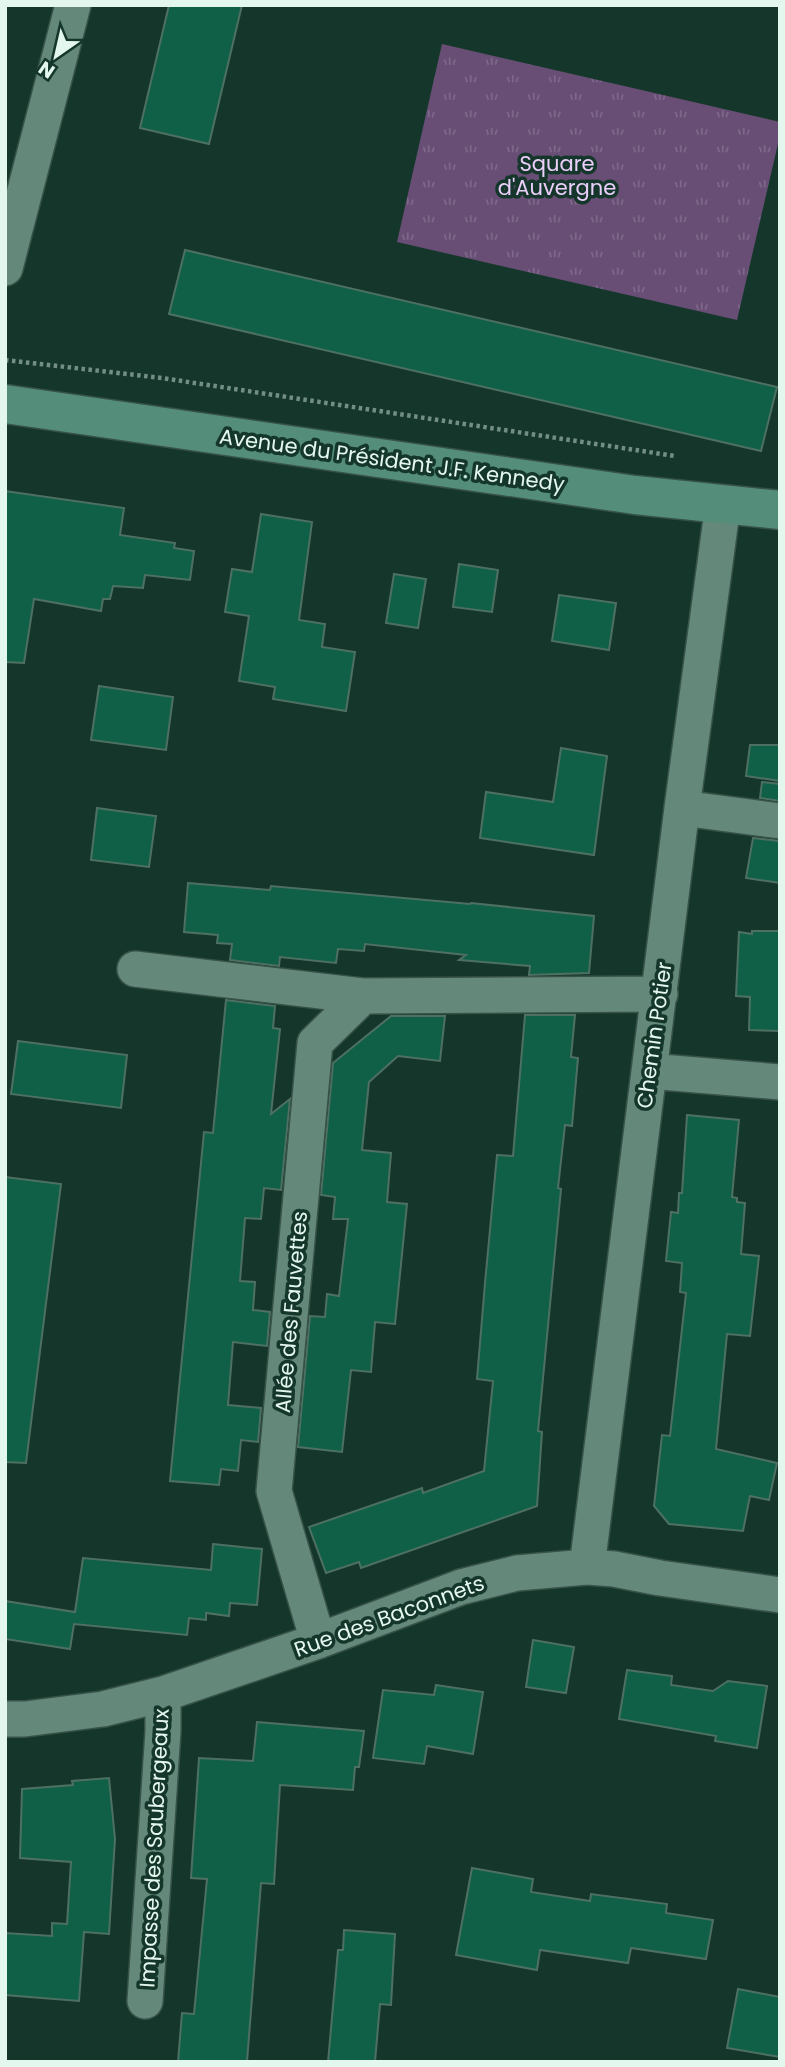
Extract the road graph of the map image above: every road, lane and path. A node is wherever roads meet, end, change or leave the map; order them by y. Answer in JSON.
{"nodes":[{"id":1,"x":73,"y":5,"type":"edge"},
{"id":2,"x":5,"y":268,"type":"edge"},
{"id":3,"x":5,"y":360,"type":"edge"},
{"id":4,"x":5,"y":404,"type":"edge"},
{"id":5,"x":676,"y":456,"type":"dead end"},
{"id":6,"x":723,"y":503,"type":"junction"},
{"id":7,"x":780,"y":510,"type":"edge"},
{"id":8,"x":682,"y":808,"type":"junction"},
{"id":9,"x":780,"y":821,"type":"edge"},
{"id":10,"x":135,"y":969,"type":"dead end"},
{"id":11,"x":660,"y":994,"type":"junction"},
{"id":12,"x":363,"y":996,"type":"junction"},
{"id":13,"x":649,"y":1071,"type":"junction"},
{"id":14,"x":780,"y":1082,"type":"edge"},
{"id":15,"x":587,"y":1567,"type":"junction"},
{"id":16,"x":780,"y":1595,"type":"edge"},
{"id":17,"x":318,"y":1641,"type":"junction"},
{"id":18,"x":163,"y":1694,"type":"junction"},
{"id":19,"x":5,"y":1719,"type":"edge"},
{"id":20,"x":145,"y":2001,"type":"dead end"}],
"edges":[{"from":1,"to":2,"type":"street"},
{"from":3,"to":5,"type":"path"},
{"from":4,"to":6,"type":"street","name":"Avenue du Président J.F. Kennedy"},
{"from":6,"to":7,"type":"street","name":"Avenue du Président J.F. Kennedy"},
{"from":6,"to":8,"type":"street","name":"Chemin Potier"},
{"from":8,"to":9,"type":"street"},
{"from":8,"to":11,"type":"street","name":"Chemin Potier"},
{"from":10,"to":12,"type":"street"},
{"from":11,"to":12,"type":"street"},
{"from":11,"to":13,"type":"street","name":"Chemin Potier"},
{"from":12,"to":17,"type":"street","name":"Allée des Fauvettes"},
{"from":13,"to":14,"type":"street"},
{"from":13,"to":15,"type":"street","name":"Chemin Potier"},
{"from":15,"to":16,"type":"street","name":"Rue des Baconnets"},
{"from":15,"to":17,"type":"street","name":"Rue des Baconnets"},
{"from":17,"to":18,"type":"street","name":"Rue des Baconnets"},
{"from":18,"to":19,"type":"street","name":"Rue des Baconnets"},
{"from":18,"to":20,"type":"street","name":"Impasse des Saubergeaux"}]}
